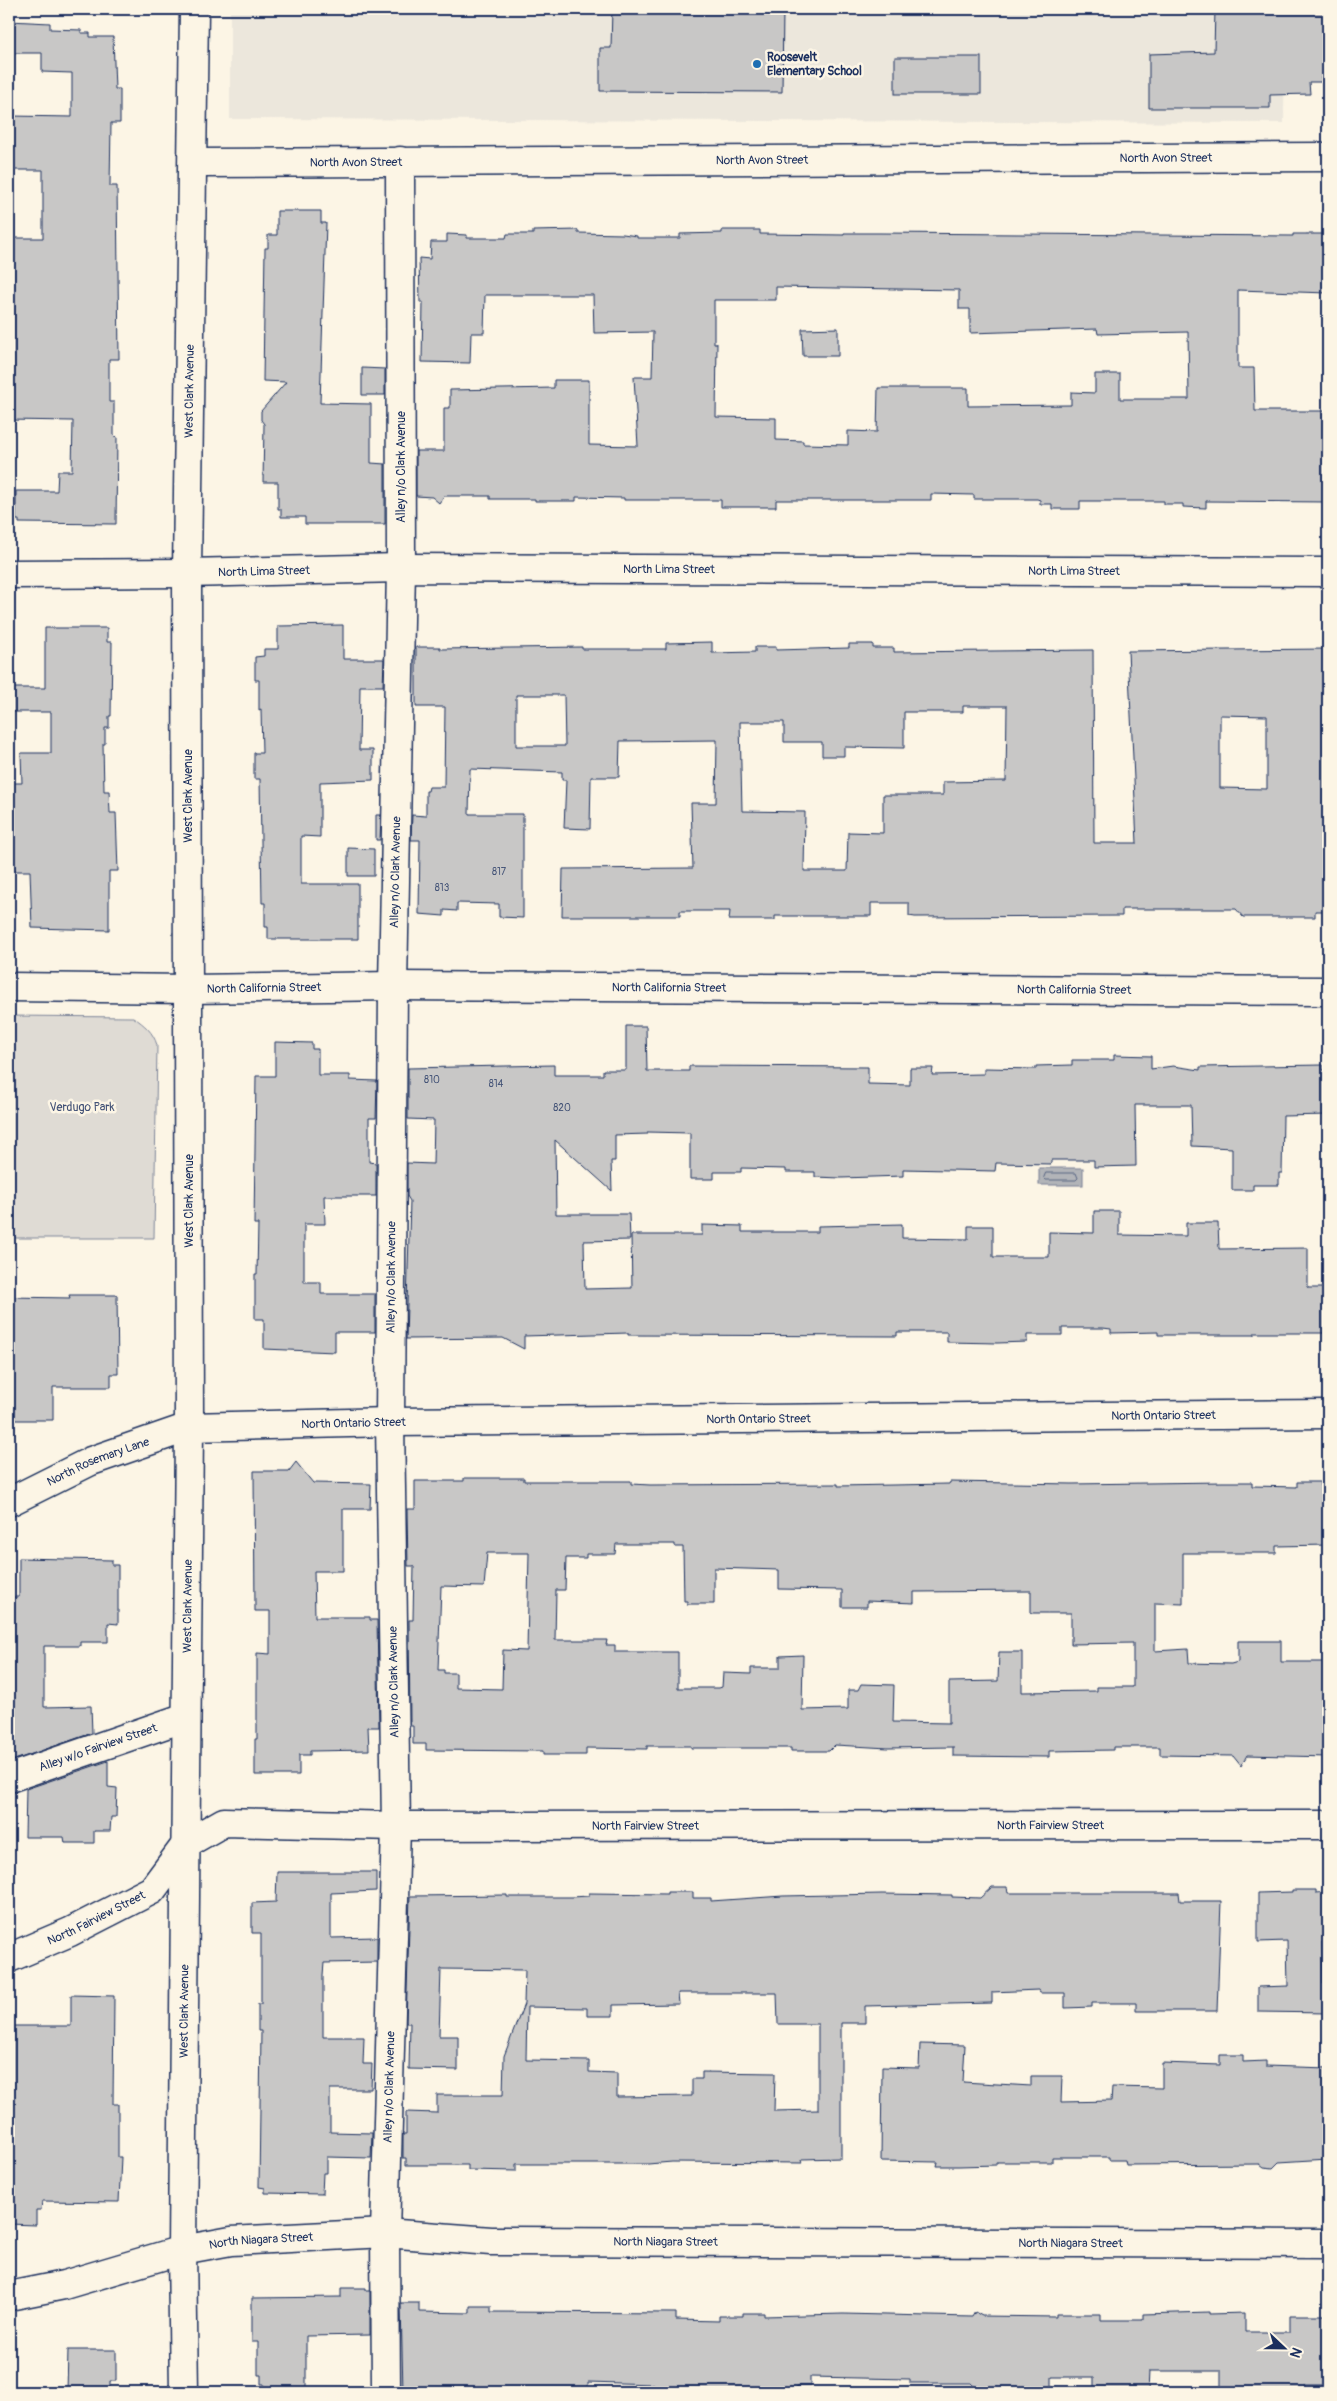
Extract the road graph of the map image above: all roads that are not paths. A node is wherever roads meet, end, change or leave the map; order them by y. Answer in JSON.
{"nodes":[{"id":1,"x":194,"y":9,"type":"edge"},
{"id":2,"x":1328,"y":157,"type":"edge"},
{"id":3,"x":400,"y":161,"type":"junction"},
{"id":4,"x":194,"y":163,"type":"junction"},
{"id":5,"x":401,"y":568,"type":"junction"},
{"id":6,"x":1328,"y":572,"type":"edge"},
{"id":7,"x":187,"y":573,"type":"junction"},
{"id":8,"x":9,"y":574,"type":"edge"},
{"id":9,"x":9,"y":986,"type":"edge"},
{"id":10,"x":393,"y":986,"type":"junction"},
{"id":11,"x":189,"y":989,"type":"junction"},
{"id":12,"x":1328,"y":991,"type":"edge"},
{"id":13,"x":1328,"y":1414,"type":"edge"},
{"id":14,"x":390,"y":1422,"type":"junction"},
{"id":15,"x":189,"y":1427,"type":"junction"},
{"id":16,"x":9,"y":1502,"type":"edge"},
{"id":17,"x":186,"y":1717,"type":"junction"},
{"id":18,"x":9,"y":1778,"type":"edge"},
{"id":19,"x":1328,"y":1825,"type":"edge"},
{"id":20,"x":396,"y":1826,"type":"junction"},
{"id":21,"x":187,"y":1843,"type":"junction"},
{"id":22,"x":9,"y":1958,"type":"edge"},
{"id":23,"x":385,"y":2234,"type":"junction"},
{"id":24,"x":1328,"y":2244,"type":"edge"},
{"id":25,"x":182,"y":2250,"type":"junction"},
{"id":26,"x":9,"y":2296,"type":"edge"},
{"id":27,"x":184,"y":2392,"type":"edge"},
{"id":28,"x":386,"y":2392,"type":"edge"}],
"edges":[{"from":1,"to":4,"type":"street","name":"West Clark Avenue"},
{"from":2,"to":3,"type":"street","name":"North Avon Street"},
{"from":3,"to":4,"type":"street","name":"North Avon Street"},
{"from":3,"to":5,"type":"street","name":"Alley n/o Clark Avenue"},
{"from":4,"to":7,"type":"street","name":"West Clark Avenue"},
{"from":5,"to":6,"type":"street","name":"North Lima Street"},
{"from":5,"to":7,"type":"street","name":"North Lima Street"},
{"from":5,"to":10,"type":"street","name":"Alley n/o Clark Avenue"},
{"from":7,"to":8,"type":"street","name":"North Lima Street"},
{"from":7,"to":11,"type":"street","name":"West Clark Avenue"},
{"from":9,"to":11,"type":"street","name":"North California Street"},
{"from":10,"to":11,"type":"street","name":"North California Street"},
{"from":10,"to":12,"type":"street","name":"North California Street"},
{"from":10,"to":14,"type":"street","name":"Alley n/o Clark Avenue"},
{"from":11,"to":15,"type":"street","name":"West Clark Avenue"},
{"from":13,"to":14,"type":"street","name":"North Ontario Street"},
{"from":14,"to":15,"type":"street","name":"North Ontario Street"},
{"from":14,"to":20,"type":"street","name":"Alley n/o Clark Avenue"},
{"from":15,"to":16,"type":"street","name":"North Rosemary Lane"},
{"from":15,"to":17,"type":"street","name":"West Clark Avenue"},
{"from":17,"to":18,"type":"street","name":"Alley w/o Fairview Street"},
{"from":17,"to":21,"type":"street","name":"West Clark Avenue"},
{"from":19,"to":20,"type":"street","name":"North Fairview Street"},
{"from":20,"to":21,"type":"street","name":"North Fairview Street"},
{"from":20,"to":23,"type":"street","name":"Alley n/o Clark Avenue"},
{"from":21,"to":22,"type":"street","name":"North Fairview Street"},
{"from":21,"to":25,"type":"street","name":"West Clark Avenue"},
{"from":23,"to":24,"type":"street","name":"North Niagara Street"},
{"from":23,"to":25,"type":"street","name":"North Niagara Street"},
{"from":23,"to":28,"type":"street","name":"Alley n/o Clark Avenue"},
{"from":25,"to":26,"type":"street","name":"North Niagara Street"},
{"from":25,"to":27,"type":"street","name":"West Clark Avenue"}]}
